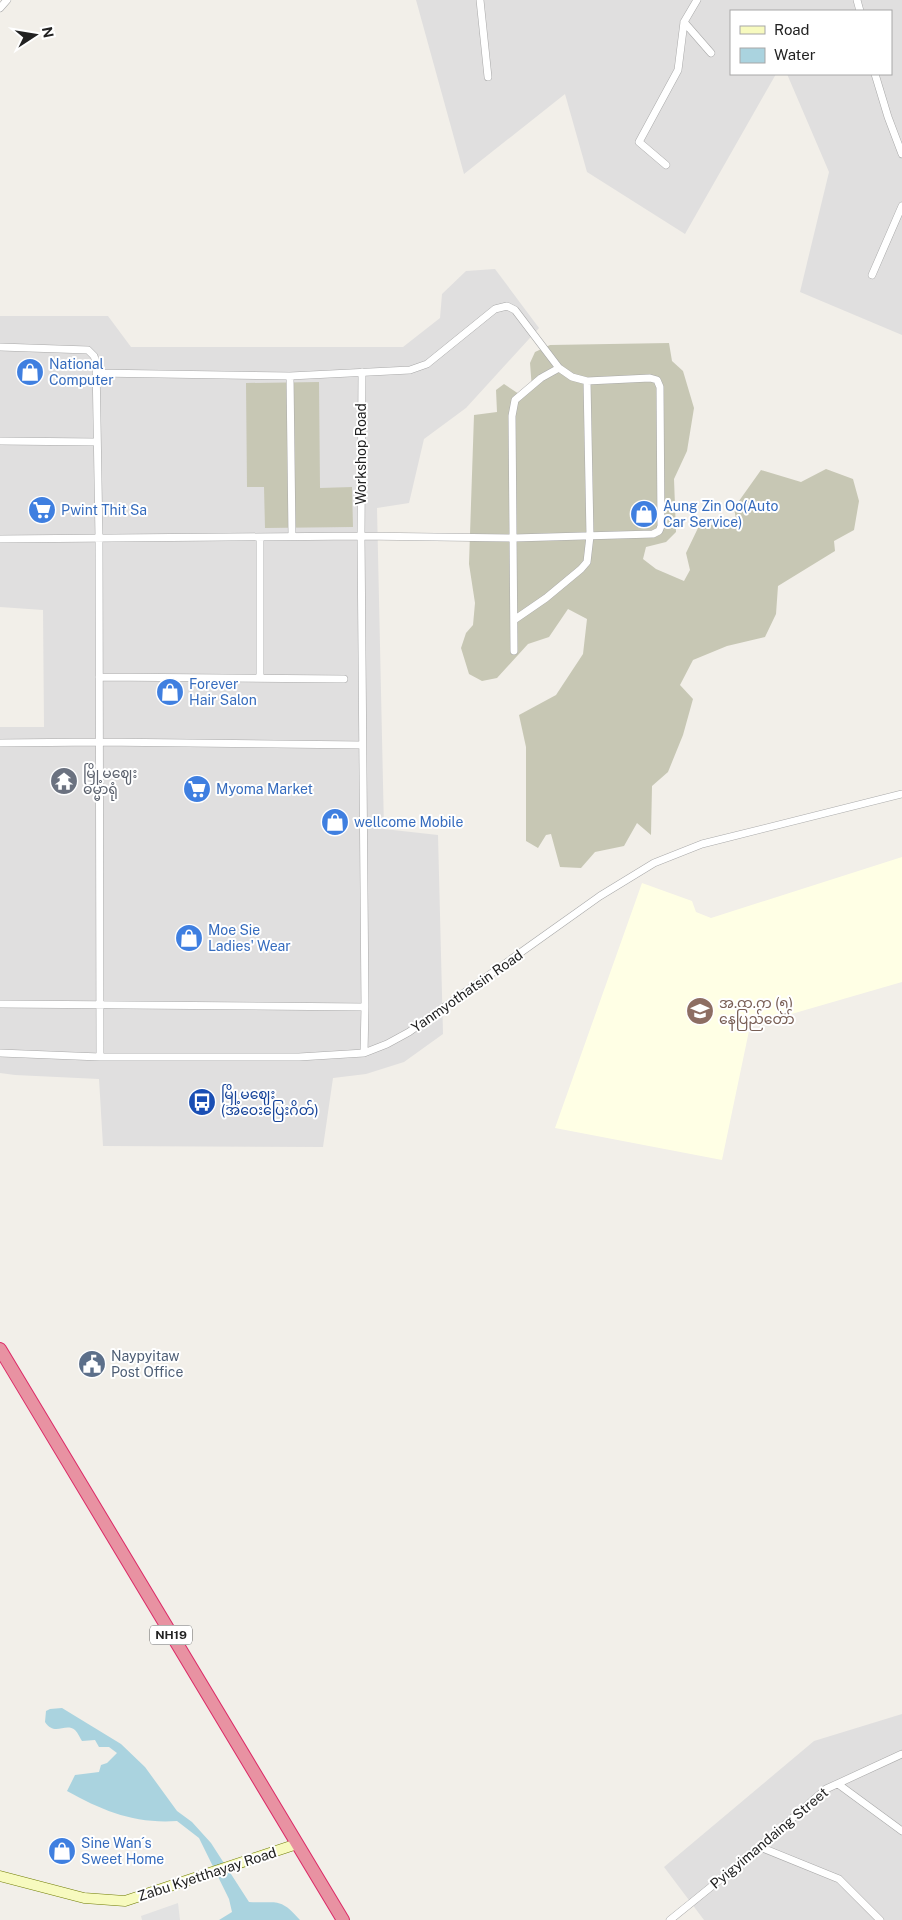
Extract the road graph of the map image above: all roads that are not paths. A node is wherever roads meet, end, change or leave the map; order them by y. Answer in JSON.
{"nodes":[{"id":1,"x":7,"y":0,"type":"edge"},
{"id":2,"x":480,"y":0,"type":"edge"},
{"id":3,"x":697,"y":0,"type":"edge"},
{"id":4,"x":0,"y":8,"type":"edge"},
{"id":5,"x":684,"y":22,"type":"junction"},
{"id":6,"x":711,"y":53,"type":"dead end"},
{"id":7,"x":875,"y":75,"type":"edge"},
{"id":8,"x":488,"y":77,"type":"dead end"},
{"id":9,"x":902,"y":154,"type":"edge"},
{"id":10,"x":666,"y":165,"type":"dead end"},
{"id":11,"x":902,"y":206,"type":"edge"},
{"id":12,"x":872,"y":275,"type":"dead end"},
{"id":13,"x":0,"y":347,"type":"edge"},
{"id":14,"x":559,"y":368,"type":"junction"},
{"id":15,"x":362,"y":372,"type":"junction"},
{"id":16,"x":96,"y":373,"type":"junction"},
{"id":17,"x":290,"y":376,"type":"junction"},
{"id":18,"x":586,"y":381,"type":"junction"},
{"id":19,"x":0,"y":441,"type":"edge"},
{"id":20,"x":96,"y":442,"type":"junction"},
{"id":21,"x":292,"y":536,"type":"junction"},
{"id":22,"x":361,"y":536,"type":"junction"},
{"id":23,"x":590,"y":536,"type":"junction"},
{"id":24,"x":260,"y":537,"type":"junction"},
{"id":25,"x":99,"y":538,"type":"junction"},
{"id":26,"x":514,"y":538,"type":"junction"},
{"id":27,"x":0,"y":539,"type":"edge"},
{"id":28,"x":514,"y":620,"type":"junction"},
{"id":29,"x":514,"y":652,"type":"dead end"},
{"id":30,"x":99,"y":677,"type":"junction"},
{"id":31,"x":260,"y":678,"type":"junction"},
{"id":32,"x":344,"y":679,"type":"dead end"},
{"id":33,"x":100,"y":742,"type":"junction"},
{"id":34,"x":0,"y":744,"type":"edge"},
{"id":35,"x":362,"y":744,"type":"junction"},
{"id":36,"x":902,"y":794,"type":"edge"},
{"id":37,"x":0,"y":1004,"type":"edge"},
{"id":38,"x":100,"y":1006,"type":"junction"},
{"id":39,"x":364,"y":1007,"type":"junction"},
{"id":40,"x":0,"y":1053,"type":"edge"},
{"id":41,"x":364,"y":1053,"type":"junction"},
{"id":42,"x":100,"y":1058,"type":"junction"},
{"id":43,"x":0,"y":1350,"type":"edge"},
{"id":44,"x":902,"y":1754,"type":"edge"},
{"id":45,"x":838,"y":1784,"type":"junction"},
{"id":46,"x":902,"y":1831,"type":"edge"},
{"id":47,"x":297,"y":1844,"type":"junction"},
{"id":48,"x":760,"y":1847,"type":"junction"},
{"id":49,"x":0,"y":1876,"type":"edge"},
{"id":50,"x":343,"y":1920,"type":"edge"},
{"id":51,"x":670,"y":1920,"type":"edge"},
{"id":52,"x":880,"y":1920,"type":"edge"}],
"edges":[{"from":1,"to":4,"type":"street"},
{"from":2,"to":8,"type":"street"},
{"from":3,"to":5,"type":"street"},
{"from":5,"to":6,"type":"street"},
{"from":5,"to":10,"type":"street"},
{"from":7,"to":9,"type":"street"},
{"from":11,"to":12,"type":"street"},
{"from":13,"to":16,"type":"street"},
{"from":14,"to":15,"type":"street"},
{"from":14,"to":18,"type":"street"},
{"from":14,"to":26,"type":"street"},
{"from":15,"to":17,"type":"street"},
{"from":15,"to":22,"type":"street","name":"Workshop Road"},
{"from":16,"to":17,"type":"street"},
{"from":16,"to":20,"type":"street"},
{"from":17,"to":21,"type":"street"},
{"from":18,"to":23,"type":"street"},
{"from":18,"to":23,"type":"street"},
{"from":19,"to":20,"type":"street"},
{"from":20,"to":25,"type":"street"},
{"from":21,"to":22,"type":"street"},
{"from":21,"to":24,"type":"street"},
{"from":22,"to":26,"type":"street"},
{"from":22,"to":35,"type":"street","name":"Workshop Road"},
{"from":23,"to":26,"type":"street"},
{"from":23,"to":28,"type":"street"},
{"from":24,"to":25,"type":"street"},
{"from":24,"to":31,"type":"street"},
{"from":25,"to":27,"type":"street"},
{"from":25,"to":30,"type":"street"},
{"from":26,"to":28,"type":"street"},
{"from":28,"to":29,"type":"street"},
{"from":30,"to":31,"type":"street"},
{"from":30,"to":33,"type":"street"},
{"from":31,"to":32,"type":"street"},
{"from":33,"to":34,"type":"street"},
{"from":33,"to":35,"type":"street"},
{"from":33,"to":38,"type":"street"},
{"from":35,"to":39,"type":"street","name":"Workshop Road"},
{"from":36,"to":41,"type":"street","name":"Yanmyothatsin Road"},
{"from":37,"to":38,"type":"street"},
{"from":38,"to":39,"type":"street"},
{"from":38,"to":42,"type":"street"},
{"from":39,"to":41,"type":"street","name":"Workshop Road"},
{"from":40,"to":42,"type":"street","name":"Yanmyothatsin Road"},
{"from":41,"to":42,"type":"street","name":"Yanmyothatsin Road"},
{"from":43,"to":47,"type":"highway","number":"NH19"},
{"from":44,"to":45,"type":"street","name":"Pyigyimandaing Street"},
{"from":45,"to":46,"type":"street"},
{"from":45,"to":48,"type":"street","name":"Pyigyimandaing Street"},
{"from":47,"to":49,"type":"main road","name":"Zabu Kyetthayay Road"},
{"from":47,"to":50,"type":"highway","number":"NH19"},
{"from":48,"to":51,"type":"street","name":"Pyigyimandaing Street"},
{"from":48,"to":52,"type":"street"}]}
